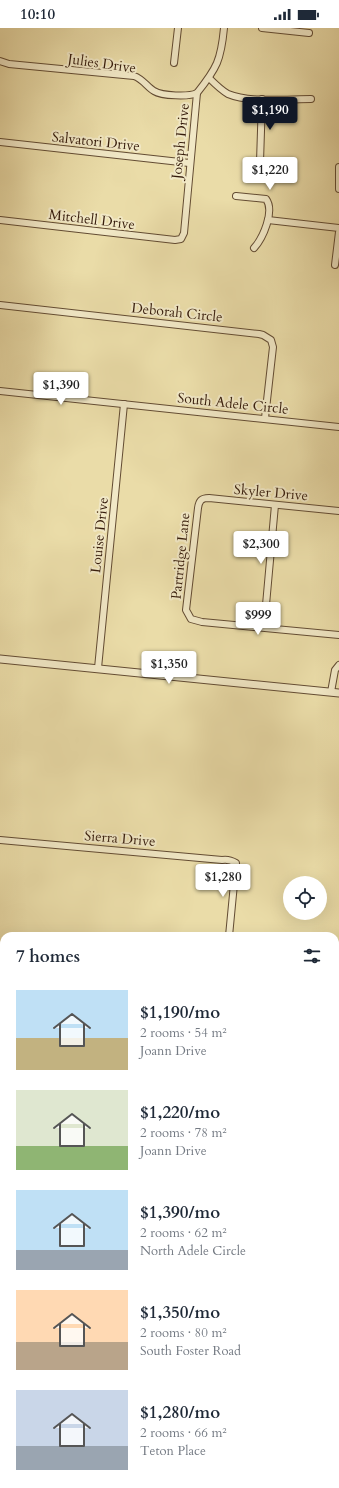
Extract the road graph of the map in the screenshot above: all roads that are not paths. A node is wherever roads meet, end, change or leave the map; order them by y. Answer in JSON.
{"nodes":[{"id":1,"x":178,"y":28,"type":"edge"},
{"id":2,"x":224,"y":28,"type":"edge"},
{"id":3,"x":262,"y":28,"type":"edge"},
{"id":4,"x":309,"y":33,"type":"dead end"},
{"id":5,"x":0,"y":61,"type":"edge"},
{"id":6,"x":174,"y":63,"type":"dead end"},
{"id":7,"x":209,"y":78,"type":"junction"},
{"id":8,"x":197,"y":93,"type":"junction"},
{"id":9,"x":262,"y":99,"type":"junction"},
{"id":10,"x":311,"y":99,"type":"dead end"},
{"id":11,"x":0,"y":142,"type":"edge"},
{"id":12,"x":260,"y":162,"type":"dead end"},
{"id":13,"x":189,"y":163,"type":"junction"},
{"id":14,"x":339,"y":167,"type":"edge"},
{"id":15,"x":339,"y":189,"type":"edge"},
{"id":16,"x":236,"y":196,"type":"dead end"},
{"id":17,"x":0,"y":220,"type":"edge"},
{"id":18,"x":268,"y":220,"type":"junction"},
{"id":19,"x":339,"y":228,"type":"edge"},
{"id":20,"x":339,"y":232,"type":"edge"},
{"id":21,"x":182,"y":239,"type":"joint"},
{"id":22,"x":254,"y":248,"type":"dead end"},
{"id":23,"x":335,"y":265,"type":"dead end"},
{"id":24,"x":0,"y":305,"type":"edge"},
{"id":25,"x":0,"y":391,"type":"edge"},
{"id":26,"x":124,"y":404,"type":"junction"},
{"id":27,"x":265,"y":418,"type":"junction"},
{"id":28,"x":339,"y":427,"type":"edge"},
{"id":29,"x":200,"y":500,"type":"joint"},
{"id":30,"x":275,"y":505,"type":"junction"},
{"id":31,"x":339,"y":510,"type":"edge"},
{"id":32,"x":264,"y":627,"type":"junction"},
{"id":33,"x":339,"y":635,"type":"edge"},
{"id":34,"x":0,"y":659,"type":"edge"},
{"id":35,"x":339,"y":665,"type":"edge"},
{"id":36,"x":98,"y":668,"type":"junction"},
{"id":37,"x":331,"y":692,"type":"junction"},
{"id":38,"x":339,"y":693,"type":"edge"},
{"id":39,"x":0,"y":840,"type":"edge"},
{"id":40,"x":229,"y":932,"type":"edge"}],
"edges":[{"from":1,"to":6,"type":"street"},
{"from":2,"to":7,"type":"street","name":"Joseph Drive"},
{"from":3,"to":4,"type":"street"},
{"from":5,"to":8,"type":"street","name":"Julies Drive"},
{"from":7,"to":8,"type":"street","name":"Joseph Drive"},
{"from":7,"to":9,"type":"street"},
{"from":8,"to":13,"type":"street","name":"Joseph Drive"},
{"from":9,"to":10,"type":"street"},
{"from":9,"to":12,"type":"street"},
{"from":11,"to":13,"type":"street","name":"Salvatori Drive"},
{"from":13,"to":21,"type":"street","name":"Joseph Drive"},
{"from":14,"to":15,"type":"street"},
{"from":16,"to":18,"type":"street"},
{"from":17,"to":21,"type":"street","name":"Mitchell Drive"},
{"from":18,"to":19,"type":"street"},
{"from":18,"to":22,"type":"street"},
{"from":20,"to":23,"type":"street"},
{"from":24,"to":27,"type":"street","name":"Deborah Circle"},
{"from":25,"to":26,"type":"street","name":"South Adele Circle"},
{"from":26,"to":27,"type":"street","name":"South Adele Circle"},
{"from":26,"to":36,"type":"street","name":"Louise Drive"},
{"from":27,"to":28,"type":"street","name":"South Adele Circle"},
{"from":29,"to":30,"type":"street","name":"Skyler Drive"},
{"from":29,"to":32,"type":"street","name":"Partridge Lane"},
{"from":30,"to":31,"type":"street","name":"Skyler Drive"},
{"from":30,"to":32,"type":"street"},
{"from":32,"to":33,"type":"street"},
{"from":34,"to":36,"type":"street"},
{"from":35,"to":37,"type":"street"},
{"from":36,"to":37,"type":"street"},
{"from":37,"to":38,"type":"street"},
{"from":39,"to":40,"type":"street","name":"Sierra Drive"}]}
